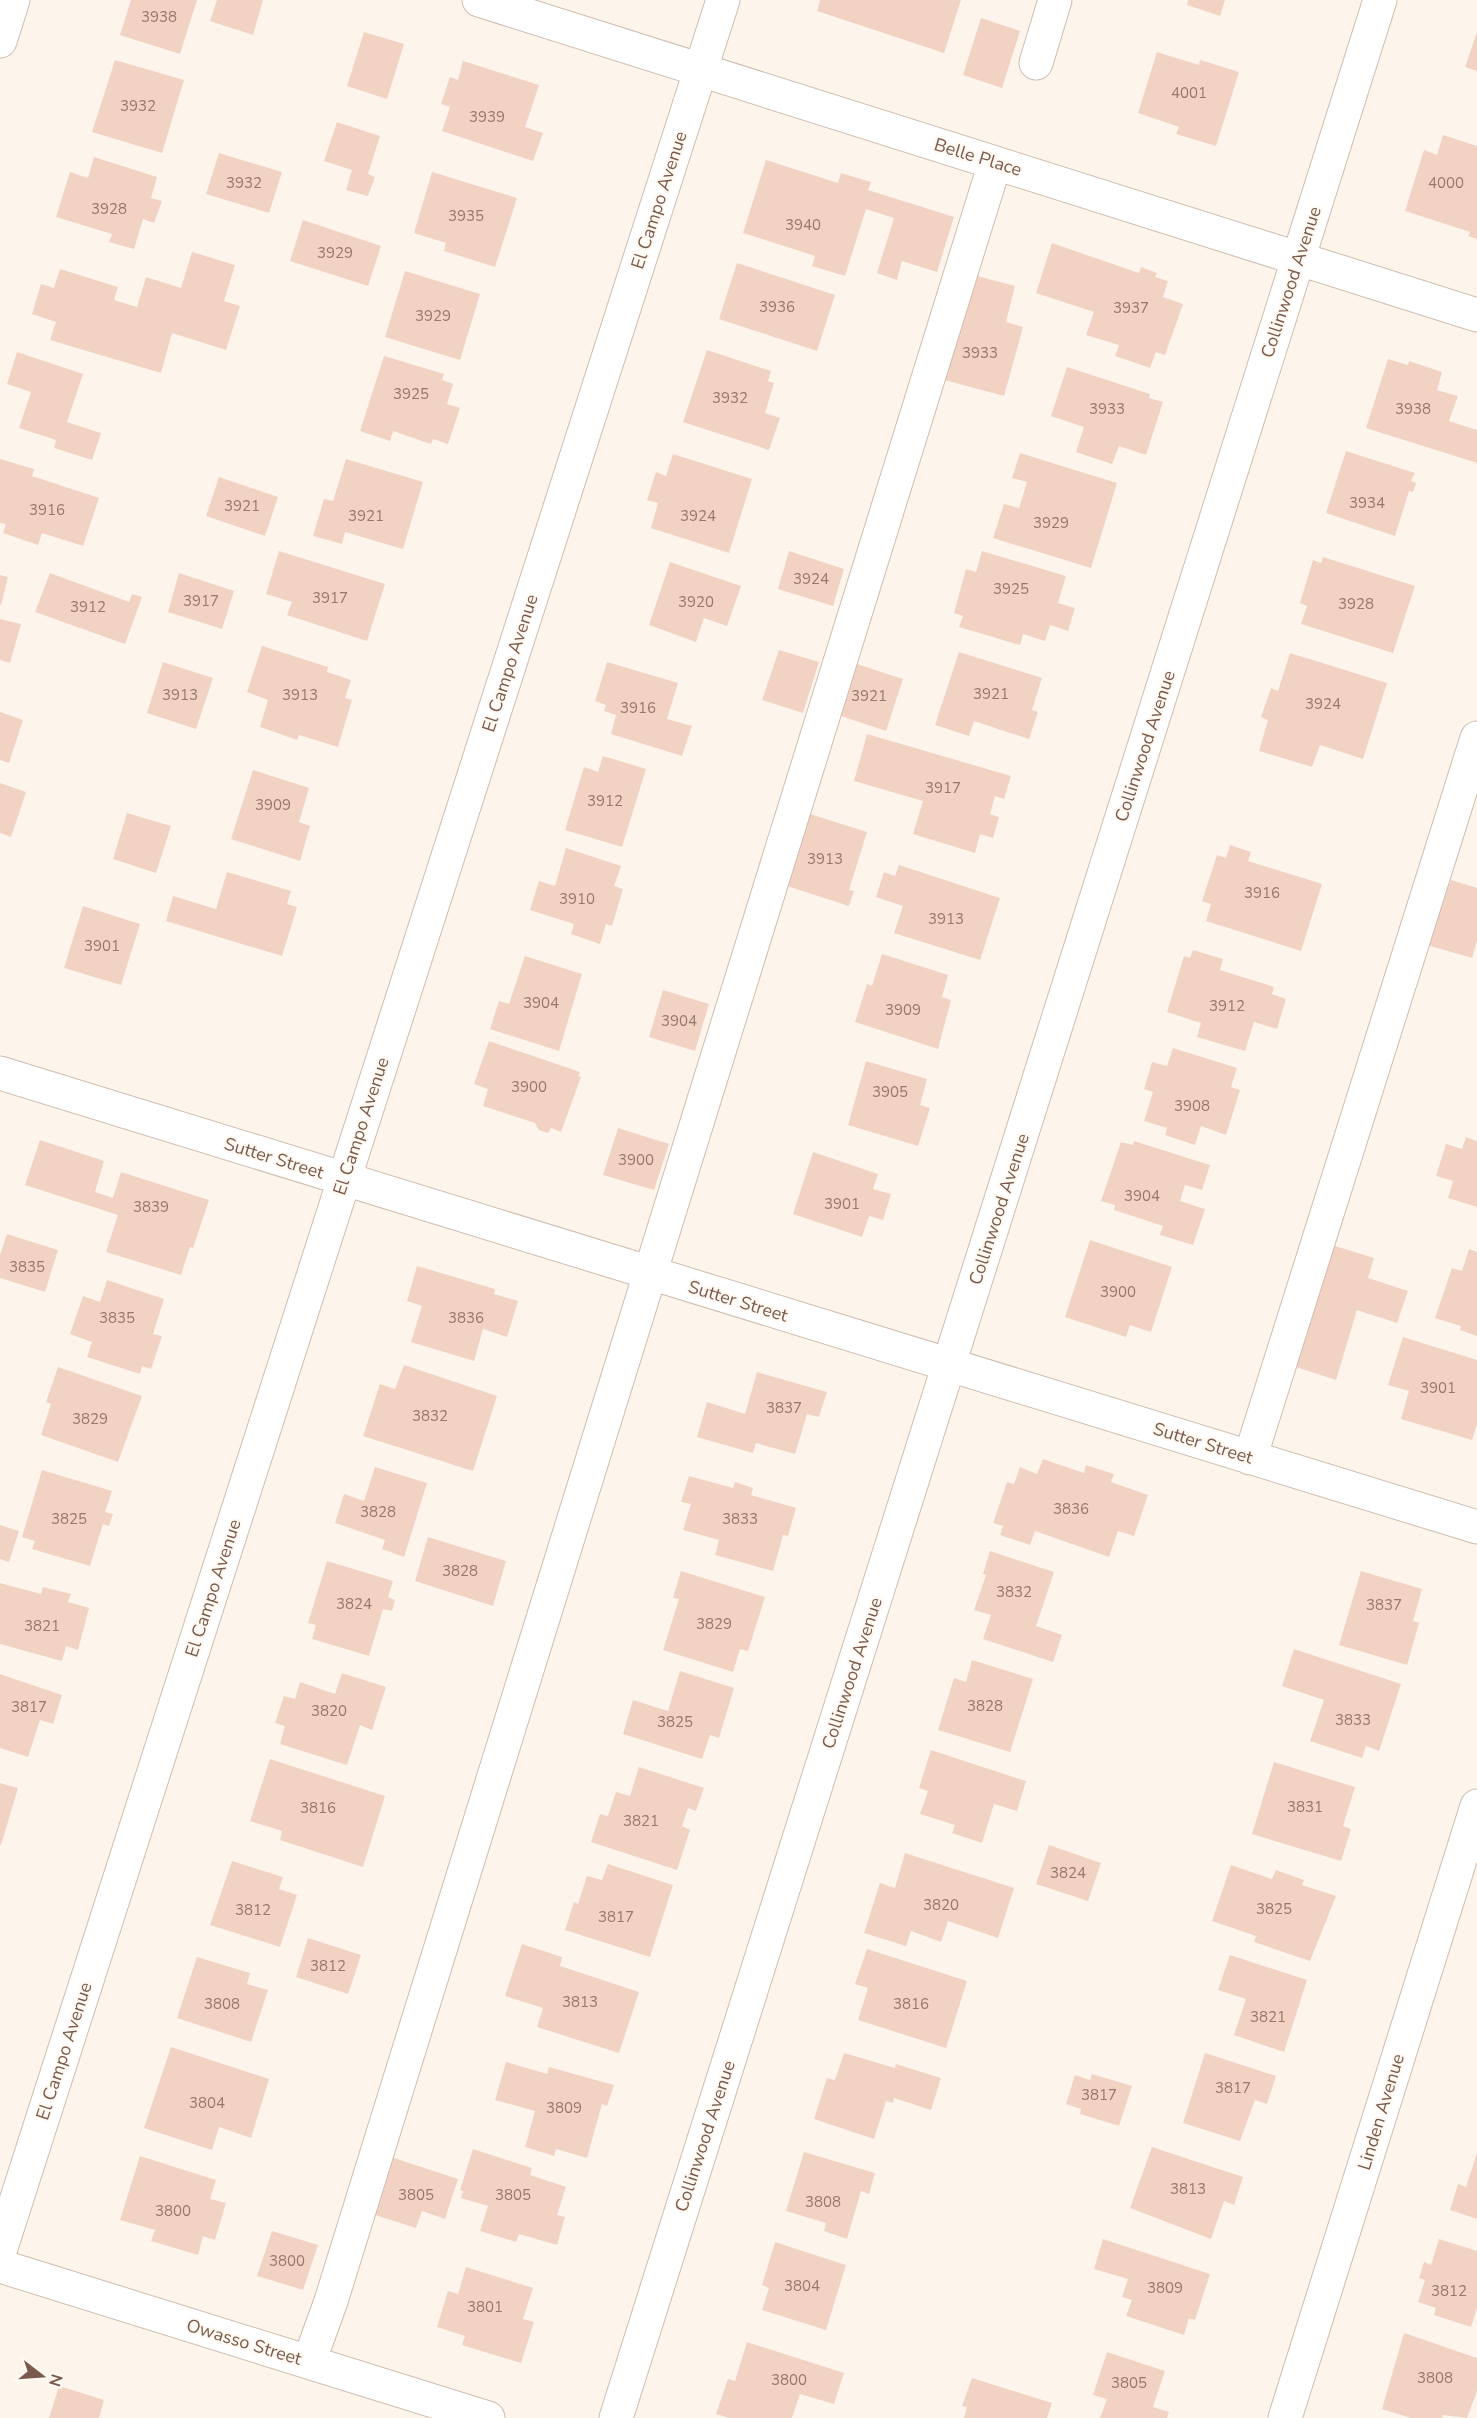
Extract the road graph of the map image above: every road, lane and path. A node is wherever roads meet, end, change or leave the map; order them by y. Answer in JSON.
{"nodes":[{"id":1,"x":13,"y":0,"type":"edge"},
{"id":2,"x":479,"y":0,"type":"edge"},
{"id":3,"x":723,"y":0,"type":"edge"},
{"id":4,"x":1055,"y":0,"type":"edge"},
{"id":5,"x":1380,"y":0,"type":"edge"},
{"id":6,"x":0,"y":41,"type":"edge"},
{"id":7,"x":1036,"y":63,"type":"dead end"},
{"id":8,"x":700,"y":70,"type":"junction"},
{"id":9,"x":994,"y":163,"type":"junction"},
{"id":10,"x":1299,"y":259,"type":"junction"},
{"id":11,"x":1477,"y":315,"type":"edge"},
{"id":12,"x":1477,"y":738,"type":"edge"},
{"id":13,"x":0,"y":1073,"type":"edge"},
{"id":14,"x":344,"y":1180,"type":"junction"},
{"id":15,"x":649,"y":1274,"type":"junction"},
{"id":16,"x":949,"y":1366,"type":"junction"},
{"id":17,"x":1250,"y":1458,"type":"junction"},
{"id":18,"x":1477,"y":1527,"type":"edge"},
{"id":19,"x":1477,"y":1806,"type":"edge"},
{"id":20,"x":0,"y":2251,"type":"edge"},
{"id":21,"x":0,"y":2266,"type":"edge"},
{"id":22,"x":309,"y":2362,"type":"junction"},
{"id":23,"x":488,"y":2418,"type":"edge"},
{"id":24,"x":616,"y":2418,"type":"edge"},
{"id":25,"x":1285,"y":2418,"type":"edge"}],
"edges":[{"from":1,"to":6,"type":"street"},
{"from":2,"to":8,"type":"street","name":"Belle Place"},
{"from":3,"to":8,"type":"street","name":"El Campo Avenue"},
{"from":4,"to":7,"type":"street"},
{"from":5,"to":10,"type":"street","name":"Collinwood Avenue"},
{"from":8,"to":9,"type":"street","name":"Belle Place"},
{"from":8,"to":14,"type":"street","name":"El Campo Avenue"},
{"from":9,"to":10,"type":"street","name":"Belle Place"},
{"from":9,"to":15,"type":"street"},
{"from":10,"to":11,"type":"street","name":"Belle Place"},
{"from":10,"to":16,"type":"street","name":"Collinwood Avenue"},
{"from":12,"to":17,"type":"street"},
{"from":13,"to":14,"type":"street","name":"Sutter Street"},
{"from":14,"to":15,"type":"street","name":"Sutter Street"},
{"from":14,"to":20,"type":"street","name":"El Campo Avenue"},
{"from":15,"to":16,"type":"street","name":"Sutter Street"},
{"from":15,"to":22,"type":"street"},
{"from":16,"to":17,"type":"street","name":"Sutter Street"},
{"from":16,"to":24,"type":"street","name":"Collinwood Avenue"},
{"from":17,"to":18,"type":"street","name":"Sutter Street"},
{"from":19,"to":25,"type":"street","name":"Linden Avenue"},
{"from":21,"to":22,"type":"street","name":"Owasso Street"},
{"from":22,"to":23,"type":"street","name":"Owasso Street"}]}
